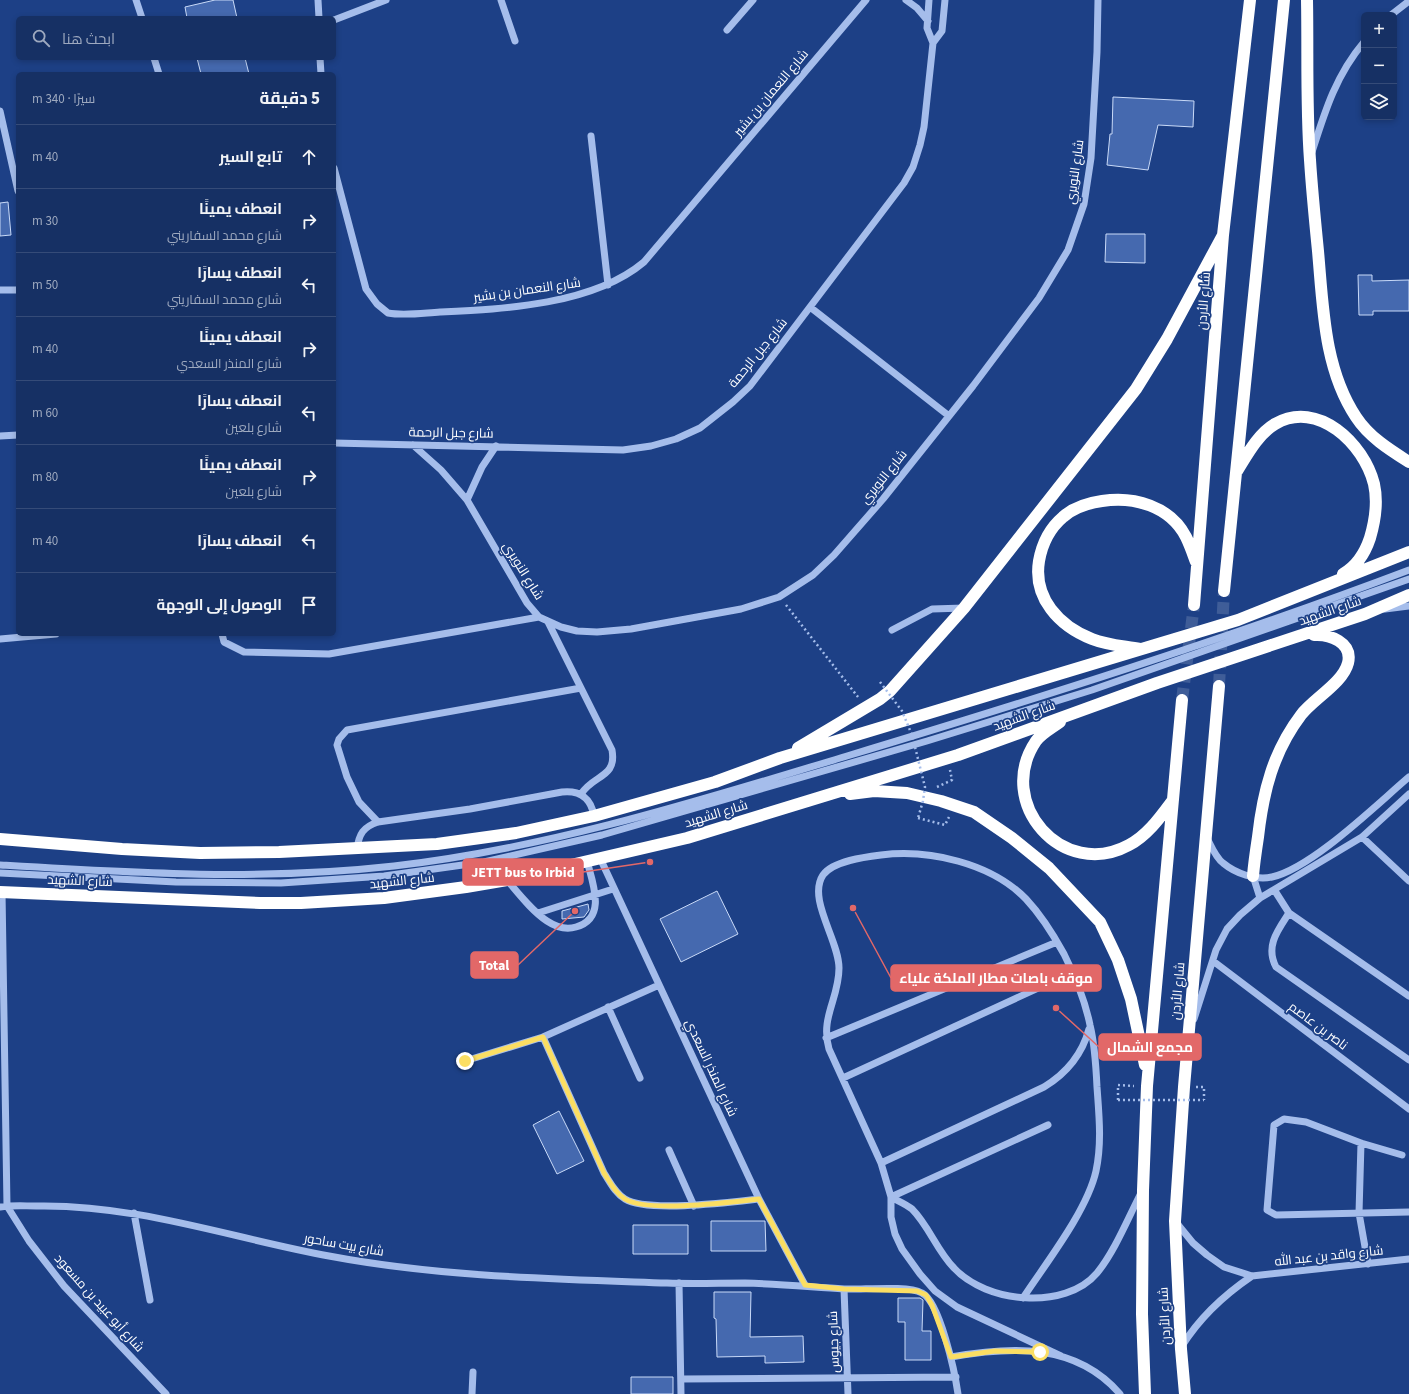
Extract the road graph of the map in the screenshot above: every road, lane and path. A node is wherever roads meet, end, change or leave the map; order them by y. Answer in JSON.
{"nodes":[{"id":1,"x":136,"y":0,"type":"edge"},
{"id":2,"x":318,"y":0,"type":"edge"},
{"id":3,"x":386,"y":0,"type":"edge"},
{"id":4,"x":501,"y":0,"type":"edge"},
{"id":5,"x":753,"y":0,"type":"edge"},
{"id":6,"x":866,"y":0,"type":"edge"},
{"id":7,"x":906,"y":0,"type":"edge"},
{"id":8,"x":929,"y":0,"type":"edge"},
{"id":9,"x":945,"y":0,"type":"edge"},
{"id":10,"x":1098,"y":0,"type":"edge"},
{"id":11,"x":1250,"y":0,"type":"edge"},
{"id":12,"x":1284,"y":0,"type":"edge"},
{"id":13,"x":1307,"y":0,"type":"edge"},
{"id":14,"x":1409,"y":1,"type":"edge"},
{"id":15,"x":1396,"y":12,"type":"edge"},
{"id":16,"x":141,"y":16,"type":"edge"},
{"id":17,"x":319,"y":16,"type":"edge"},
{"id":18,"x":336,"y":19,"type":"edge"},
{"id":19,"x":928,"y":21,"type":"junction"},
{"id":20,"x":727,"y":30,"type":"dead end"},
{"id":21,"x":515,"y":41,"type":"dead end"},
{"id":22,"x":933,"y":43,"type":"junction"},
{"id":23,"x":1361,"y":46,"type":"edge"},
{"id":24,"x":155,"y":60,"type":"edge"},
{"id":25,"x":320,"y":60,"type":"edge"},
{"id":26,"x":158,"y":72,"type":"edge"},
{"id":27,"x":321,"y":72,"type":"edge"},
{"id":28,"x":0,"y":111,"type":"edge"},
{"id":29,"x":591,"y":136,"type":"dead end"},
{"id":30,"x":8,"y":144,"type":"junction"},
{"id":31,"x":0,"y":145,"type":"edge"},
{"id":32,"x":1310,"y":160,"type":"junction"},
{"id":33,"x":336,"y":176,"type":"edge"},
{"id":34,"x":16,"y":181,"type":"edge"},
{"id":35,"x":1224,"y":235,"type":"junction"},
{"id":36,"x":608,"y":286,"type":"junction"},
{"id":37,"x":0,"y":290,"type":"edge"},
{"id":38,"x":16,"y":290,"type":"edge"},
{"id":39,"x":810,"y":307,"type":"junction"},
{"id":40,"x":949,"y":416,"type":"junction"},
{"id":41,"x":16,"y":435,"type":"edge"},
{"id":42,"x":0,"y":436,"type":"edge"},
{"id":43,"x":336,"y":443,"type":"edge"},
{"id":44,"x":413,"y":445,"type":"junction"},
{"id":45,"x":496,"y":446,"type":"junction"},
{"id":46,"x":1409,"y":462,"type":"edge"},
{"id":47,"x":1235,"y":474,"type":"junction"},
{"id":48,"x":467,"y":500,"type":"junction"},
{"id":49,"x":1409,"y":552,"type":"edge"},
{"id":50,"x":1197,"y":567,"type":"junction"},
{"id":51,"x":1409,"y":570,"type":"edge"},
{"id":52,"x":1409,"y":579,"type":"edge"},
{"id":53,"x":1322,"y":587,"type":"junction"},
{"id":54,"x":1224,"y":591,"type":"tunnel mouth"},
{"id":55,"x":1409,"y":594,"type":"edge"},
{"id":56,"x":779,"y":597,"type":"junction"},
{"id":57,"x":1194,"y":605,"type":"tunnel mouth"},
{"id":58,"x":1409,"y":606,"type":"edge"},
{"id":59,"x":964,"y":608,"type":"junction"},
{"id":60,"x":1366,"y":614,"type":"junction"},
{"id":61,"x":539,"y":617,"type":"junction"},
{"id":62,"x":548,"y":622,"type":"junction"},
{"id":63,"x":892,"y":630,"type":"dead end"},
{"id":64,"x":34,"y":636,"type":"edge"},
{"id":65,"x":222,"y":636,"type":"edge"},
{"id":66,"x":1298,"y":637,"type":"junction"},
{"id":67,"x":0,"y":639,"type":"edge"},
{"id":68,"x":1143,"y":649,"type":"junction"},
{"id":69,"x":880,"y":682,"type":"dead end"},
{"id":70,"x":1219,"y":686,"type":"tunnel mouth"},
{"id":71,"x":581,"y":688,"type":"junction"},
{"id":72,"x":859,"y":697,"type":"dead end"},
{"id":73,"x":1182,"y":700,"type":"tunnel mouth"},
{"id":74,"x":1101,"y":703,"type":"junction"},
{"id":75,"x":780,"y":758,"type":"junction"},
{"id":76,"x":1409,"y":777,"type":"edge"},
{"id":77,"x":581,"y":794,"type":"junction"},
{"id":78,"x":1409,"y":794,"type":"edge"},
{"id":79,"x":1173,"y":800,"type":"junction"},
{"id":80,"x":805,"y":802,"type":"junction"},
{"id":81,"x":594,"y":816,"type":"junction"},
{"id":82,"x":378,"y":822,"type":"junction"},
{"id":83,"x":945,"y":825,"type":"dead end"},
{"id":84,"x":1205,"y":836,"type":"junction"},
{"id":85,"x":1362,"y":837,"type":"junction"},
{"id":86,"x":0,"y":839,"type":"edge"},
{"id":87,"x":357,"y":849,"type":"junction"},
{"id":88,"x":600,"y":858,"type":"junction"},
{"id":89,"x":587,"y":862,"type":"junction"},
{"id":90,"x":0,"y":865,"type":"edge"},
{"id":91,"x":0,"y":872,"type":"edge"},
{"id":92,"x":1253,"y":876,"type":"junction"},
{"id":93,"x":506,"y":880,"type":"junction"},
{"id":94,"x":1409,"y":881,"type":"edge"},
{"id":95,"x":613,"y":889,"type":"junction"},
{"id":96,"x":1275,"y":891,"type":"junction"},
{"id":97,"x":1,"y":892,"type":"edge"},
{"id":98,"x":596,"y":894,"type":"junction"},
{"id":99,"x":1260,"y":898,"type":"junction"},
{"id":100,"x":538,"y":913,"type":"junction"},
{"id":101,"x":1289,"y":913,"type":"junction"},
{"id":102,"x":1057,"y":942,"type":"junction"},
{"id":103,"x":1213,"y":961,"type":"junction"},
{"id":104,"x":1073,"y":972,"type":"junction"},
{"id":105,"x":659,"y":985,"type":"junction"},
{"id":106,"x":1409,"y":996,"type":"edge"},
{"id":107,"x":608,"y":1008,"type":"junction"},
{"id":108,"x":1091,"y":1025,"type":"junction"},
{"id":109,"x":1189,"y":1035,"type":"junction"},
{"id":110,"x":543,"y":1037,"type":"junction"},
{"id":111,"x":826,"y":1038,"type":"junction"},
{"id":112,"x":1409,"y":1060,"type":"edge"},
{"id":113,"x":465,"y":1061,"type":"dead end"},
{"id":114,"x":640,"y":1078,"type":"dead end"},
{"id":115,"x":843,"y":1078,"type":"junction"},
{"id":116,"x":1147,"y":1082,"type":"junction"},
{"id":117,"x":1204,"y":1087,"type":"dead end"},
{"id":118,"x":1409,"y":1109,"type":"edge"},
{"id":119,"x":1048,"y":1125,"type":"dead end"},
{"id":120,"x":1361,"y":1143,"type":"junction"},
{"id":121,"x":669,"y":1150,"type":"dead end"},
{"id":122,"x":1402,"y":1155,"type":"dead end"},
{"id":123,"x":881,"y":1163,"type":"junction"},
{"id":124,"x":1142,"y":1190,"type":"junction"},
{"id":125,"x":891,"y":1197,"type":"junction"},
{"id":126,"x":759,"y":1199,"type":"junction"},
{"id":127,"x":4,"y":1206,"type":"edge"},
{"id":128,"x":694,"y":1206,"type":"junction"},
{"id":129,"x":1409,"y":1212,"type":"edge"},
{"id":130,"x":134,"y":1213,"type":"junction"},
{"id":131,"x":1359,"y":1213,"type":"junction"},
{"id":132,"x":1175,"y":1221,"type":"junction"},
{"id":133,"x":1409,"y":1259,"type":"edge"},
{"id":134,"x":1368,"y":1264,"type":"junction"},
{"id":135,"x":1252,"y":1276,"type":"junction"},
{"id":136,"x":679,"y":1283,"type":"junction"},
{"id":137,"x":805,"y":1285,"type":"junction"},
{"id":138,"x":844,"y":1289,"type":"junction"},
{"id":139,"x":1023,"y":1298,"type":"junction"},
{"id":140,"x":150,"y":1300,"type":"dead end"},
{"id":141,"x":1181,"y":1349,"type":"junction"},
{"id":142,"x":1061,"y":1356,"type":"junction"},
{"id":143,"x":951,"y":1357,"type":"junction"},
{"id":144,"x":473,"y":1372,"type":"dead end"},
{"id":145,"x":848,"y":1377,"type":"junction"},
{"id":146,"x":956,"y":1378,"type":"junction"},
{"id":147,"x":681,"y":1379,"type":"junction"},
{"id":148,"x":166,"y":1394,"type":"edge"},
{"id":149,"x":472,"y":1394,"type":"edge"},
{"id":150,"x":681,"y":1394,"type":"edge"},
{"id":151,"x":848,"y":1394,"type":"edge"},
{"id":152,"x":958,"y":1394,"type":"edge"},
{"id":153,"x":1120,"y":1394,"type":"edge"},
{"id":154,"x":1145,"y":1394,"type":"edge"},
{"id":155,"x":1185,"y":1394,"type":"edge"}],
"edges":[{"from":1,"to":16,"type":"street"},
{"from":2,"to":17,"type":"street"},
{"from":3,"to":18,"type":"street"},
{"from":4,"to":21,"type":"street"},
{"from":5,"to":20,"type":"street"},
{"from":6,"to":36,"type":"street","name":"شارع النعمان بن بشير"},
{"from":7,"to":19,"type":"street"},
{"from":8,"to":19,"type":"street","name":"شارع جبل الرحمة"},
{"from":9,"to":22,"type":"street","name":"شارع جبل الرحمة"},
{"from":10,"to":40,"type":"street","name":"شارع النويري"},
{"from":11,"to":35,"type":"highway","name":"شارع الأردن"},
{"from":12,"to":47,"type":"highway"},
{"from":13,"to":32,"type":"highway"},
{"from":14,"to":15,"type":"street"},
{"from":19,"to":22,"type":"street","name":"شارع جبل الرحمة"},
{"from":22,"to":39,"type":"street","name":"شارع جبل الرحمة"},
{"from":23,"to":32,"type":"street"},
{"from":24,"to":26,"type":"street"},
{"from":25,"to":27,"type":"street"},
{"from":28,"to":30,"type":"street"},
{"from":29,"to":36,"type":"street"},
{"from":30,"to":31,"type":"street"},
{"from":30,"to":34,"type":"street"},
{"from":32,"to":46,"type":"highway"},
{"from":33,"to":36,"type":"street","name":"شارع النعمان بن بشير"},
{"from":35,"to":50,"type":"highway","name":"شارع الأردن"},
{"from":35,"to":59,"type":"highway"},
{"from":37,"to":38,"type":"street"},
{"from":39,"to":40,"type":"street"},
{"from":39,"to":45,"type":"street","name":"شارع جبل الرحمة"},
{"from":40,"to":56,"type":"street","name":"شارع النويري"},
{"from":41,"to":42,"type":"street"},
{"from":43,"to":44,"type":"street","name":"شارع جبل الرحمة"},
{"from":44,"to":45,"type":"street","name":"شارع جبل الرحمة"},
{"from":44,"to":48,"type":"street","name":"شارع النويري"},
{"from":45,"to":48,"type":"street"},
{"from":47,"to":53,"type":"highway"},
{"from":47,"to":54,"type":"highway"},
{"from":48,"to":61,"type":"street","name":"شارع النويري"},
{"from":49,"to":53,"type":"highway","name":"شارع الشهيد"},
{"from":50,"to":57,"type":"highway","name":"شارع الأردن"},
{"from":50,"to":68,"type":"highway"},
{"from":51,"to":90,"type":"street"},
{"from":52,"to":91,"type":"street"},
{"from":53,"to":68,"type":"highway","name":"شارع الشهيد"},
{"from":55,"to":60,"type":"highway","name":"شارع الشهيد"},
{"from":56,"to":62,"type":"street","name":"شارع النويري"},
{"from":56,"to":72,"type":"path"},
{"from":58,"to":60,"type":"street"},
{"from":59,"to":63,"type":"street"},
{"from":59,"to":75,"type":"highway"},
{"from":60,"to":66,"type":"highway","name":"شارع الشهيد"},
{"from":61,"to":62,"type":"street","name":"شارع النويري"},
{"from":61,"to":65,"type":"street"},
{"from":62,"to":71,"type":"street"},
{"from":64,"to":67,"type":"street"},
{"from":66,"to":74,"type":"highway","name":"شارع الشهيد"},
{"from":66,"to":92,"type":"highway"},
{"from":68,"to":75,"type":"highway","name":"شارع الشهيد"},
{"from":69,"to":83,"type":"path","bridge":true},
{"from":70,"to":84,"type":"highway","name":"شارع الأردن"},
{"from":71,"to":77,"type":"street"},
{"from":71,"to":82,"type":"street"},
{"from":73,"to":79,"type":"highway","name":"شارع الأردن"},
{"from":74,"to":79,"type":"highway"},
{"from":74,"to":80,"type":"highway","name":"شارع الشهيد"},
{"from":75,"to":81,"type":"highway","name":"شارع الشهيد"},
{"from":76,"to":92,"type":"street"},
{"from":77,"to":81,"type":"street"},
{"from":77,"to":82,"type":"street"},
{"from":78,"to":85,"type":"street"},
{"from":79,"to":116,"type":"highway","name":"شارع الأردن"},
{"from":80,"to":88,"type":"highway","name":"شارع الشهيد"},
{"from":80,"to":116,"type":"highway"},
{"from":81,"to":87,"type":"highway","name":"شارع الشهيد"},
{"from":82,"to":87,"type":"street"},
{"from":84,"to":92,"type":"street"},
{"from":84,"to":109,"type":"highway","name":"شارع الأردن"},
{"from":85,"to":94,"type":"street"},
{"from":85,"to":96,"type":"street"},
{"from":86,"to":87,"type":"highway","name":"شارع الشهيد"},
{"from":88,"to":89,"type":"highway","name":"شارع الشهيد"},
{"from":88,"to":95,"type":"street","name":"شارع المنذر السعدي"},
{"from":89,"to":93,"type":"highway","name":"شارع الشهيد"},
{"from":89,"to":98,"type":"street"},
{"from":92,"to":99,"type":"street"},
{"from":93,"to":97,"type":"highway","name":"شارع الشهيد"},
{"from":93,"to":100,"type":"street"},
{"from":95,"to":98,"type":"street"},
{"from":95,"to":105,"type":"street","name":"شارع المنذر السعدي"},
{"from":96,"to":99,"type":"street"},
{"from":96,"to":101,"type":"street"},
{"from":97,"to":127,"type":"street"},
{"from":98,"to":100,"type":"street"},
{"from":98,"to":100,"type":"street"},
{"from":99,"to":103,"type":"street"},
{"from":101,"to":106,"type":"street"},
{"from":101,"to":112,"type":"street"},
{"from":102,"to":104,"type":"street"},
{"from":102,"to":111,"type":"street"},
{"from":102,"to":111,"type":"street"},
{"from":103,"to":109,"type":"street"},
{"from":103,"to":118,"type":"street","name":"ناصر بن عاصم"},
{"from":104,"to":108,"type":"street"},
{"from":104,"to":115,"type":"street"},
{"from":105,"to":107,"type":"street"},
{"from":105,"to":126,"type":"street","name":"شارع المنذر السعدي"},
{"from":107,"to":110,"type":"street"},
{"from":107,"to":114,"type":"street"},
{"from":108,"to":123,"type":"street"},
{"from":108,"to":139,"type":"street"},
{"from":109,"to":132,"type":"highway","name":"شارع الأردن"},
{"from":110,"to":113,"type":"street"},
{"from":110,"to":128,"type":"street"},
{"from":111,"to":115,"type":"street"},
{"from":115,"to":123,"type":"street"},
{"from":116,"to":117,"type":"path","bridge":true},
{"from":116,"to":124,"type":"highway","name":"شارع الأردن"},
{"from":119,"to":125,"type":"street"},
{"from":120,"to":122,"type":"street"},
{"from":120,"to":131,"type":"street"},
{"from":120,"to":131,"type":"street"},
{"from":121,"to":128,"type":"street"},
{"from":123,"to":125,"type":"street"},
{"from":124,"to":139,"type":"street"},
{"from":124,"to":154,"type":"highway","name":"شارع الأردن"},
{"from":125,"to":139,"type":"street"},
{"from":125,"to":142,"type":"street"},
{"from":126,"to":128,"type":"street"},
{"from":126,"to":137,"type":"street","name":"شارع المنذر السعدي"},
{"from":127,"to":130,"type":"street","name":"شارع بيت ساحور"},
{"from":127,"to":148,"type":"street","name":"شارع أبو عبيد بن مسعود"},
{"from":129,"to":131,"type":"street"},
{"from":130,"to":136,"type":"street","name":"شارع بيت ساحور"},
{"from":130,"to":140,"type":"street"},
{"from":131,"to":134,"type":"street"},
{"from":132,"to":135,"type":"street","name":"شارع واقد بن عبد الله"},
{"from":132,"to":141,"type":"highway","name":"شارع الأردن"},
{"from":133,"to":134,"type":"street","name":"شارع واقد بن عبد الله"},
{"from":134,"to":135,"type":"street","name":"شارع واقد بن عبد الله"},
{"from":135,"to":141,"type":"street","name":"شارع واقد بن عبد الله"},
{"from":136,"to":137,"type":"street","name":"شارع بيت ساحور"},
{"from":136,"to":147,"type":"street"},
{"from":137,"to":138,"type":"street","name":"شارع بيت ساحور"},
{"from":138,"to":143,"type":"street","name":"شارع بيت ساحور"},
{"from":138,"to":145,"type":"street","name":"شارع جيوس"},
{"from":141,"to":155,"type":"highway","name":"شارع الأردن"},
{"from":142,"to":143,"type":"street"},
{"from":142,"to":153,"type":"street"},
{"from":143,"to":146,"type":"street"},
{"from":144,"to":149,"type":"street"},
{"from":145,"to":146,"type":"street"},
{"from":145,"to":147,"type":"street"},
{"from":145,"to":151,"type":"street","name":"شارع جيوس"},
{"from":146,"to":152,"type":"street"},
{"from":147,"to":150,"type":"street"}]}
